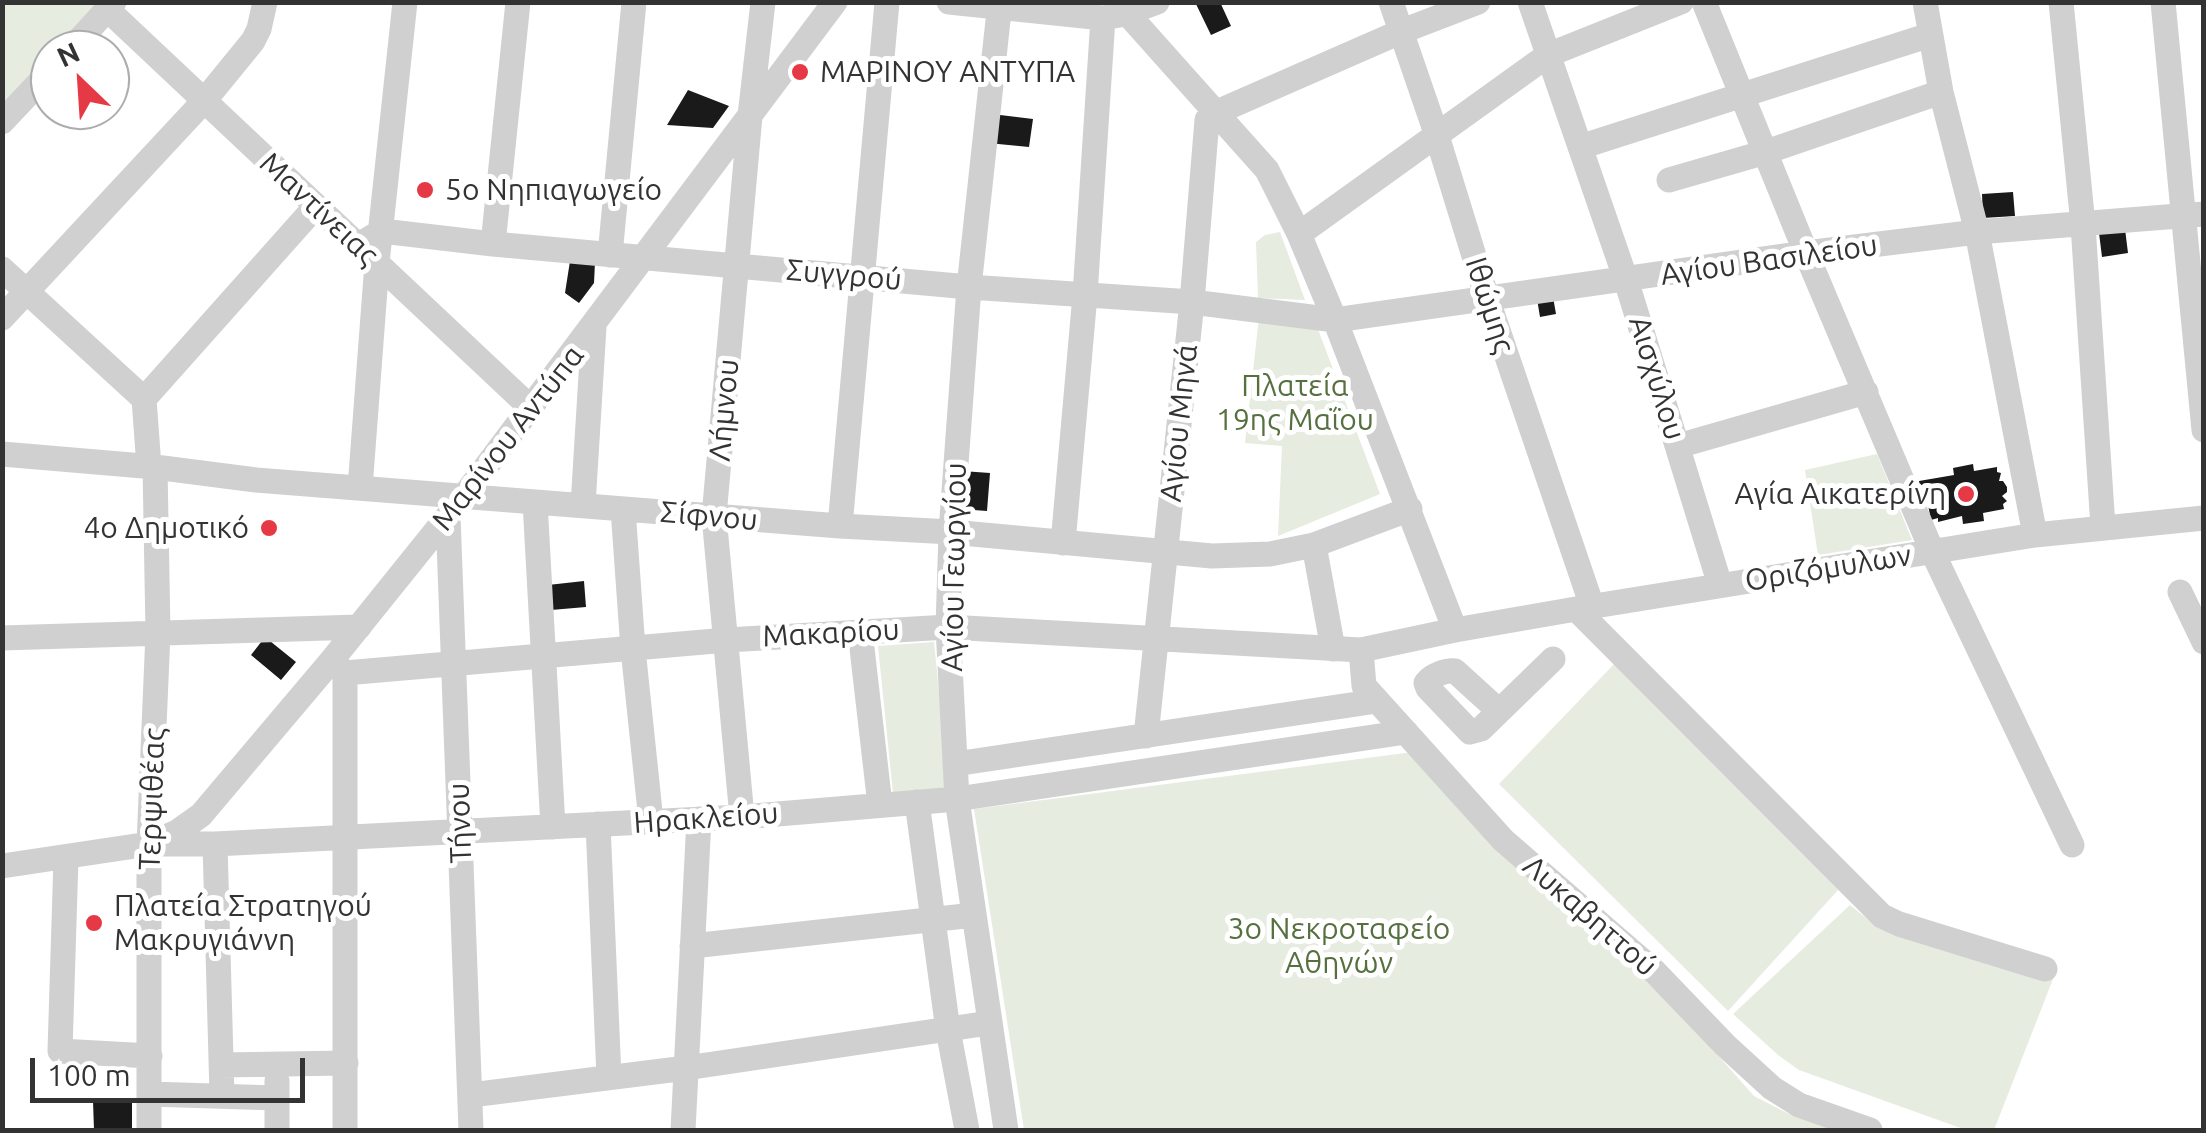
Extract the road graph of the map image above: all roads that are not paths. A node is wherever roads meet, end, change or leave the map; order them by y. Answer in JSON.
{"nodes":[{"id":1,"x":265,"y":2,"type":"edge"},
{"id":2,"x":405,"y":2,"type":"edge"},
{"id":3,"x":518,"y":2,"type":"edge"},
{"id":4,"x":634,"y":2,"type":"edge"},
{"id":5,"x":763,"y":2,"type":"edge"},
{"id":6,"x":835,"y":2,"type":"edge"},
{"id":7,"x":887,"y":2,"type":"edge"},
{"id":8,"x":949,"y":2,"type":"edge"},
{"id":9,"x":1390,"y":2,"type":"edge"},
{"id":10,"x":1478,"y":2,"type":"edge"},
{"id":11,"x":1530,"y":2,"type":"edge"},
{"id":12,"x":1680,"y":2,"type":"edge"},
{"id":13,"x":1704,"y":2,"type":"edge"},
{"id":14,"x":1924,"y":2,"type":"edge"},
{"id":15,"x":2061,"y":2,"type":"edge"},
{"id":16,"x":2163,"y":2,"type":"edge"},
{"id":17,"x":1153,"y":3,"type":"edge"},
{"id":18,"x":1000,"y":5,"type":"edge"},
{"id":19,"x":111,"y":6,"type":"edge"},
{"id":20,"x":1115,"y":11,"type":"edge"},
{"id":21,"x":89,"y":30,"type":"edge"},
{"id":22,"x":1400,"y":32,"type":"junction"},
{"id":23,"x":1930,"y":35,"type":"junction"},
{"id":24,"x":1548,"y":54,"type":"junction"},
{"id":25,"x":1941,"y":92,"type":"junction"},
{"id":26,"x":30,"y":93,"type":"edge"},
{"id":27,"x":1740,"y":94,"type":"junction"},
{"id":28,"x":204,"y":101,"type":"junction"},
{"id":29,"x":1215,"y":113,"type":"junction"},
{"id":30,"x":750,"y":116,"type":"junction"},
{"id":31,"x":2,"y":122,"type":"edge"},
{"id":32,"x":1437,"y":136,"type":"junction"},
{"id":33,"x":1580,"y":147,"type":"junction"},
{"id":34,"x":1766,"y":152,"type":"junction"},
{"id":35,"x":1669,"y":180,"type":"dead end"},
{"id":36,"x":316,"y":206,"type":"junction"},
{"id":37,"x":2193,"y":216,"type":"edge"},
{"id":38,"x":2083,"y":224,"type":"junction"},
{"id":39,"x":382,"y":231,"type":"junction"},
{"id":40,"x":1976,"y":232,"type":"junction"},
{"id":41,"x":1299,"y":234,"type":"junction"},
{"id":42,"x":494,"y":244,"type":"junction"},
{"id":43,"x":1806,"y":253,"type":"junction"},
{"id":44,"x":367,"y":254,"type":"junction"},
{"id":45,"x":610,"y":254,"type":"junction"},
{"id":46,"x":645,"y":256,"type":"junction"},
{"id":47,"x":738,"y":266,"type":"junction"},
{"id":48,"x":2,"y":268,"type":"edge"},
{"id":49,"x":861,"y":277,"type":"junction"},
{"id":50,"x":1626,"y":280,"type":"junction"},
{"id":51,"x":969,"y":287,"type":"junction"},
{"id":52,"x":28,"y":291,"type":"junction"},
{"id":53,"x":1085,"y":295,"type":"junction"},
{"id":54,"x":1487,"y":298,"type":"junction"},
{"id":55,"x":1192,"y":302,"type":"junction"},
{"id":56,"x":2,"y":318,"type":"edge"},
{"id":57,"x":1335,"y":320,"type":"junction"},
{"id":58,"x":594,"y":327,"type":"junction"},
{"id":59,"x":1866,"y":392,"type":"junction"},
{"id":60,"x":144,"y":399,"type":"junction"},
{"id":61,"x":530,"y":408,"type":"junction"},
{"id":62,"x":2204,"y":430,"type":"edge"},
{"id":63,"x":1678,"y":446,"type":"junction"},
{"id":64,"x":2,"y":454,"type":"edge"},
{"id":65,"x":152,"y":467,"type":"junction"},
{"id":66,"x":360,"y":488,"type":"junction"},
{"id":67,"x":535,"y":502,"type":"junction"},
{"id":68,"x":456,"y":506,"type":"junction"},
{"id":69,"x":583,"y":506,"type":"junction"},
{"id":70,"x":624,"y":509,"type":"junction"},
{"id":71,"x":1410,"y":509,"type":"junction"},
{"id":72,"x":714,"y":516,"type":"junction"},
{"id":73,"x":2204,"y":518,"type":"edge"},
{"id":74,"x":840,"y":526,"type":"junction"},
{"id":75,"x":2103,"y":527,"type":"junction"},
{"id":76,"x":951,"y":532,"type":"junction"},
{"id":77,"x":2036,"y":534,"type":"junction"},
{"id":78,"x":1063,"y":542,"type":"junction"},
{"id":79,"x":1314,"y":545,"type":"junction"},
{"id":80,"x":1165,"y":551,"type":"junction"},
{"id":81,"x":1932,"y":551,"type":"junction"},
{"id":82,"x":1720,"y":586,"type":"junction"},
{"id":83,"x":2180,"y":592,"type":"dead end"},
{"id":84,"x":1584,"y":608,"type":"junction"},
{"id":85,"x":359,"y":627,"type":"junction"},
{"id":86,"x":948,"y":627,"type":"junction"},
{"id":87,"x":860,"y":631,"type":"junction"},
{"id":88,"x":1446,"y":632,"type":"junction"},
{"id":89,"x":158,"y":633,"type":"junction"},
{"id":90,"x":2,"y":638,"type":"edge"},
{"id":91,"x":1156,"y":638,"type":"junction"},
{"id":92,"x":727,"y":640,"type":"junction"},
{"id":93,"x":2204,"y":642,"type":"edge"},
{"id":94,"x":633,"y":649,"type":"junction"},
{"id":95,"x":1333,"y":649,"type":"junction"},
{"id":96,"x":1361,"y":650,"type":"junction"},
{"id":97,"x":544,"y":657,"type":"junction"},
{"id":98,"x":1553,"y":658,"type":"dead end"},
{"id":99,"x":453,"y":664,"type":"junction"},
{"id":100,"x":339,"y":667,"type":"junction"},
{"id":101,"x":1449,"y":670,"type":"junction"},
{"id":102,"x":1377,"y":701,"type":"junction"},
{"id":103,"x":1449,"y":711,"type":"junction"},
{"id":104,"x":1499,"y":711,"type":"junction"},
{"id":105,"x":1146,"y":736,"type":"junction"},
{"id":106,"x":1411,"y":737,"type":"junction"},
{"id":107,"x":955,"y":764,"type":"junction"},
{"id":108,"x":958,"y":798,"type":"junction"},
{"id":109,"x":917,"y":802,"type":"junction"},
{"id":110,"x":880,"y":805,"type":"junction"},
{"id":111,"x":742,"y":817,"type":"junction"},
{"id":112,"x":700,"y":819,"type":"junction"},
{"id":113,"x":651,"y":822,"type":"junction"},
{"id":114,"x":598,"y":824,"type":"junction"},
{"id":115,"x":553,"y":827,"type":"junction"},
{"id":116,"x":461,"y":831,"type":"junction"},
{"id":117,"x":344,"y":837,"type":"junction"},
{"id":118,"x":149,"y":844,"type":"junction"},
{"id":119,"x":215,"y":844,"type":"junction"},
{"id":120,"x":2072,"y":845,"type":"dead end"},
{"id":121,"x":66,"y":858,"type":"junction"},
{"id":122,"x":2,"y":866,"type":"edge"},
{"id":123,"x":974,"y":915,"type":"junction"},
{"id":124,"x":934,"y":920,"type":"junction"},
{"id":125,"x":692,"y":946,"type":"junction"},
{"id":126,"x":2045,"y":968,"type":"dead end"},
{"id":127,"x":990,"y":1024,"type":"junction"},
{"id":128,"x":948,"y":1030,"type":"junction"},
{"id":129,"x":150,"y":1056,"type":"junction"},
{"id":130,"x":346,"y":1063,"type":"junction"},
{"id":131,"x":278,"y":1064,"type":"junction"},
{"id":132,"x":222,"y":1066,"type":"junction"},
{"id":133,"x":686,"y":1068,"type":"junction"},
{"id":134,"x":609,"y":1077,"type":"junction"},
{"id":135,"x":149,"y":1094,"type":"junction"},
{"id":136,"x":471,"y":1095,"type":"junction"},
{"id":137,"x":222,"y":1096,"type":"junction"},
{"id":138,"x":276,"y":1098,"type":"junction"},
{"id":139,"x":148,"y":1130,"type":"edge"},
{"id":140,"x":277,"y":1130,"type":"edge"},
{"id":141,"x":345,"y":1130,"type":"edge"},
{"id":142,"x":471,"y":1130,"type":"edge"},
{"id":143,"x":683,"y":1130,"type":"edge"},
{"id":144,"x":967,"y":1130,"type":"edge"},
{"id":145,"x":1006,"y":1130,"type":"edge"},
{"id":146,"x":1870,"y":1130,"type":"edge"}],
"edges":[{"from":1,"to":28,"type":"street"},
{"from":2,"to":39,"type":"street"},
{"from":3,"to":42,"type":"street"},
{"from":4,"to":45,"type":"street"},
{"from":5,"to":30,"type":"street","name":"Λήμνου"},
{"from":6,"to":30,"type":"street","name":"Μαρίνου Αντύπα"},
{"from":7,"to":49,"type":"street"},
{"from":8,"to":18,"type":"street"},
{"from":9,"to":22,"type":"street","name":"Ιθώμης"},
{"from":10,"to":22,"type":"street"},
{"from":11,"to":24,"type":"street","name":"Αισχύλου"},
{"from":12,"to":24,"type":"street"},
{"from":13,"to":27,"type":"street"},
{"from":14,"to":23,"type":"street"},
{"from":15,"to":38,"type":"street"},
{"from":16,"to":37,"type":"street"},
{"from":17,"to":20,"type":"street"},
{"from":18,"to":20,"type":"street"},
{"from":18,"to":51,"type":"street","name":"Αγίου Γεωργίου"},
{"from":19,"to":21,"type":"street"},
{"from":19,"to":28,"type":"street","name":"Μαντίνειας"},
{"from":20,"to":29,"type":"street"},
{"from":20,"to":53,"type":"street"},
{"from":22,"to":29,"type":"street"},
{"from":22,"to":32,"type":"street","name":"Ιθώμης"},
{"from":23,"to":25,"type":"street"},
{"from":23,"to":27,"type":"street"},
{"from":24,"to":32,"type":"street"},
{"from":24,"to":33,"type":"street","name":"Αισχύλου"},
{"from":25,"to":34,"type":"street"},
{"from":25,"to":40,"type":"street"},
{"from":26,"to":31,"type":"street"},
{"from":27,"to":33,"type":"street"},
{"from":27,"to":34,"type":"street"},
{"from":28,"to":36,"type":"street","name":"Μαντίνειας"},
{"from":28,"to":52,"type":"street"},
{"from":29,"to":41,"type":"street"},
{"from":29,"to":55,"type":"street","name":"Αγίου Μηνά"},
{"from":30,"to":46,"type":"street","name":"Μαρίνου Αντύπα"},
{"from":30,"to":47,"type":"street","name":"Λήμνου"},
{"from":32,"to":41,"type":"street"},
{"from":32,"to":54,"type":"street","name":"Ιθώμης"},
{"from":33,"to":50,"type":"street","name":"Αισχύλου"},
{"from":34,"to":35,"type":"street"},
{"from":34,"to":43,"type":"street"},
{"from":36,"to":44,"type":"street","name":"Μαντίνειας"},
{"from":36,"to":60,"type":"street"},
{"from":37,"to":38,"type":"street","name":"Αγίου Βασιλείου"},
{"from":37,"to":62,"type":"street"},
{"from":38,"to":40,"type":"street","name":"Αγίου Βασιλείου"},
{"from":38,"to":75,"type":"street"},
{"from":39,"to":42,"type":"street","name":"Συγγρού"},
{"from":39,"to":44,"type":"street"},
{"from":40,"to":43,"type":"street","name":"Αγίου Βασιλείου"},
{"from":40,"to":77,"type":"street"},
{"from":41,"to":57,"type":"street"},
{"from":42,"to":45,"type":"street","name":"Συγγρού"},
{"from":43,"to":50,"type":"street","name":"Αγίου Βασιλείου"},
{"from":43,"to":59,"type":"street"},
{"from":44,"to":61,"type":"street","name":"Μαντίνειας"},
{"from":44,"to":66,"type":"street"},
{"from":45,"to":46,"type":"street","name":"Συγγρού"},
{"from":46,"to":47,"type":"street","name":"Συγγρού"},
{"from":46,"to":58,"type":"street","name":"Μαρίνου Αντύπα"},
{"from":47,"to":49,"type":"street","name":"Συγγρού"},
{"from":47,"to":72,"type":"street","name":"Λήμνου"},
{"from":48,"to":52,"type":"street"},
{"from":49,"to":51,"type":"street","name":"Συγγρού"},
{"from":49,"to":74,"type":"street"},
{"from":50,"to":54,"type":"street","name":"Αγίου Βασιλείου"},
{"from":50,"to":63,"type":"street","name":"Αισχύλου"},
{"from":51,"to":53,"type":"street","name":"Συγγρού"},
{"from":51,"to":76,"type":"street","name":"Αγίου Γεωργίου"},
{"from":52,"to":56,"type":"street"},
{"from":52,"to":60,"type":"street"},
{"from":53,"to":55,"type":"street","name":"Συγγρού"},
{"from":53,"to":78,"type":"street"},
{"from":54,"to":57,"type":"street","name":"Αγίου Βασιλείου"},
{"from":54,"to":84,"type":"street","name":"Ιθώμης"},
{"from":55,"to":57,"type":"street","name":"Συγγρού"},
{"from":55,"to":80,"type":"street","name":"Αγίου Μηνά"},
{"from":57,"to":71,"type":"street"},
{"from":58,"to":61,"type":"street","name":"Μαρίνου Αντύπα"},
{"from":58,"to":69,"type":"street"},
{"from":59,"to":63,"type":"street"},
{"from":59,"to":81,"type":"street"},
{"from":60,"to":65,"type":"street","name":"Τερψιθέας"},
{"from":61,"to":68,"type":"street","name":"Μαρίνου Αντύπα"},
{"from":63,"to":82,"type":"street","name":"Αισχύλου"},
{"from":64,"to":65,"type":"street","name":"Σίφνου"},
{"from":65,"to":66,"type":"street","name":"Σίφνου"},
{"from":65,"to":89,"type":"street","name":"Τερψιθέας"},
{"from":66,"to":68,"type":"street","name":"Σίφνου"},
{"from":67,"to":68,"type":"street","name":"Σίφνου"},
{"from":67,"to":69,"type":"street","name":"Σίφνου"},
{"from":67,"to":97,"type":"street"},
{"from":68,"to":85,"type":"street","name":"Μαρίνου Αντύπα"},
{"from":68,"to":99,"type":"street","name":"Τήνου"},
{"from":69,"to":70,"type":"street","name":"Σίφνου"},
{"from":70,"to":72,"type":"street","name":"Σίφνου"},
{"from":70,"to":94,"type":"street"},
{"from":71,"to":79,"type":"street","name":"Σίφνου"},
{"from":71,"to":88,"type":"street"},
{"from":72,"to":74,"type":"street","name":"Σίφνου"},
{"from":72,"to":92,"type":"street","name":"Λήμνου"},
{"from":73,"to":75,"type":"street","name":"Οριζόμυλων"},
{"from":74,"to":76,"type":"street","name":"Σίφνου"},
{"from":75,"to":77,"type":"street","name":"Οριζόμυλων"},
{"from":76,"to":78,"type":"street","name":"Σίφνου"},
{"from":76,"to":86,"type":"street","name":"Αγίου Γεωργίου"},
{"from":77,"to":81,"type":"street","name":"Οριζόμυλων"},
{"from":78,"to":80,"type":"street","name":"Σίφνου"},
{"from":79,"to":80,"type":"street","name":"Σίφνου"},
{"from":79,"to":95,"type":"street"},
{"from":80,"to":91,"type":"street","name":"Αγίου Μηνά"},
{"from":81,"to":82,"type":"street","name":"Οριζόμυλων"},
{"from":81,"to":120,"type":"street"},
{"from":82,"to":84,"type":"street","name":"Οριζόμυλων"},
{"from":83,"to":93,"type":"street"},
{"from":84,"to":88,"type":"street","name":"Οριζόμυλων"},
{"from":84,"to":126,"type":"street"},
{"from":85,"to":89,"type":"street"},
{"from":85,"to":100,"type":"street","name":"Μαρίνου Αντύπα"},
{"from":86,"to":87,"type":"street","name":"Μακαρίου"},
{"from":86,"to":91,"type":"street","name":"Μακαρίου"},
{"from":86,"to":107,"type":"street","name":"Αγίου Γεωργίου"},
{"from":87,"to":92,"type":"street","name":"Μακαρίου"},
{"from":87,"to":110,"type":"street"},
{"from":88,"to":96,"type":"street","name":"Μακαρίου"},
{"from":88,"to":101,"type":"street"},
{"from":89,"to":90,"type":"street"},
{"from":89,"to":118,"type":"street","name":"Τερψιθέας"},
{"from":91,"to":95,"type":"street","name":"Μακαρίου"},
{"from":91,"to":105,"type":"street","name":"Αγίου Μηνά"},
{"from":92,"to":94,"type":"street","name":"Μακαρίου"},
{"from":92,"to":111,"type":"street","name":"Λήμνου"},
{"from":94,"to":97,"type":"street","name":"Μακαρίου"},
{"from":94,"to":113,"type":"street"},
{"from":95,"to":96,"type":"street","name":"Μακαρίου"},
{"from":96,"to":102,"type":"street","name":"Λυκαβηττού"},
{"from":97,"to":99,"type":"street","name":"Μακαρίου"},
{"from":97,"to":115,"type":"street"},
{"from":98,"to":104,"type":"street"},
{"from":99,"to":100,"type":"street","name":"Μακαρίου"},
{"from":99,"to":116,"type":"street","name":"Τήνου"},
{"from":100,"to":117,"type":"street"},
{"from":100,"to":118,"type":"street","name":"Μαρίνου Αντύπα"},
{"from":101,"to":103,"type":"street"},
{"from":101,"to":104,"type":"street"},
{"from":102,"to":105,"type":"street"},
{"from":102,"to":106,"type":"street","name":"Λυκαβηττού"},
{"from":103,"to":104,"type":"street"},
{"from":103,"to":106,"type":"street"},
{"from":105,"to":107,"type":"street"},
{"from":106,"to":108,"type":"street","name":"Ηρακλείου"},
{"from":106,"to":146,"type":"street","name":"Λυκαβηττού"},
{"from":107,"to":108,"type":"street","name":"Αγίου Γεωργίου"},
{"from":108,"to":109,"type":"street","name":"Ηρακλείου"},
{"from":108,"to":123,"type":"street","name":"Αγίου Γεωργίου"},
{"from":109,"to":110,"type":"street","name":"Ηρακλείου"},
{"from":109,"to":124,"type":"street"},
{"from":110,"to":111,"type":"street","name":"Ηρακλείου"},
{"from":111,"to":112,"type":"street","name":"Ηρακλείου"},
{"from":112,"to":113,"type":"street","name":"Ηρακλείου"},
{"from":112,"to":125,"type":"street"},
{"from":113,"to":114,"type":"street","name":"Ηρακλείου"},
{"from":114,"to":115,"type":"street","name":"Ηρακλείου"},
{"from":114,"to":134,"type":"street"},
{"from":115,"to":116,"type":"street","name":"Ηρακλείου"},
{"from":116,"to":117,"type":"street","name":"Ηρακλείου"},
{"from":116,"to":136,"type":"street","name":"Τήνου"},
{"from":117,"to":119,"type":"street","name":"Ηρακλείου"},
{"from":117,"to":130,"type":"street"},
{"from":118,"to":119,"type":"street","name":"Ηρακλείου"},
{"from":118,"to":121,"type":"street","name":"Ηρακλείου"},
{"from":118,"to":129,"type":"street","name":"Τερψιθέας"},
{"from":119,"to":132,"type":"street"},
{"from":121,"to":122,"type":"street","name":"Ηρακλείου"},
{"from":121,"to":129,"type":"street"},
{"from":123,"to":124,"type":"street"},
{"from":123,"to":127,"type":"street","name":"Αγίου Γεωργίου"},
{"from":124,"to":125,"type":"street"},
{"from":124,"to":128,"type":"street"},
{"from":125,"to":133,"type":"street"},
{"from":127,"to":128,"type":"street"},
{"from":127,"to":145,"type":"street","name":"Αγίου Γεωργίου"},
{"from":128,"to":133,"type":"street"},
{"from":128,"to":144,"type":"street"},
{"from":129,"to":135,"type":"street","name":"Τερψιθέας"},
{"from":130,"to":131,"type":"street"},
{"from":130,"to":141,"type":"street"},
{"from":131,"to":132,"type":"street"},
{"from":131,"to":138,"type":"street"},
{"from":132,"to":137,"type":"street"},
{"from":133,"to":134,"type":"street"},
{"from":133,"to":143,"type":"street"},
{"from":134,"to":136,"type":"street"},
{"from":135,"to":137,"type":"street"},
{"from":135,"to":139,"type":"street","name":"Τερψιθέας"},
{"from":136,"to":142,"type":"street","name":"Τήνου"},
{"from":137,"to":138,"type":"street"},
{"from":138,"to":140,"type":"street"}]}
